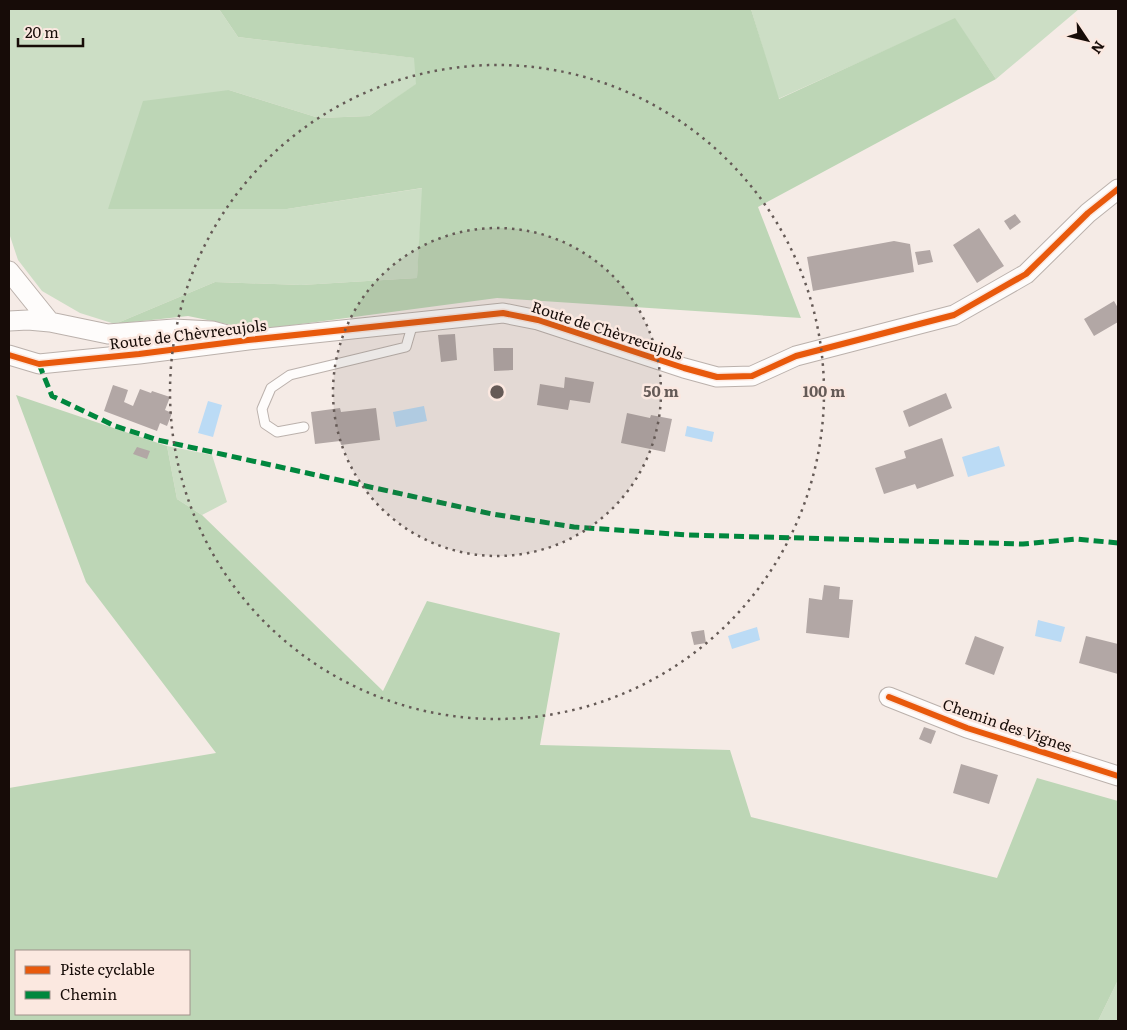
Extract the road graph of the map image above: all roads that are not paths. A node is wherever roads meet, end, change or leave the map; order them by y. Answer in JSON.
{"nodes":[{"id":1,"x":1118,"y":190,"type":"edge"},
{"id":2,"x":9,"y":271,"type":"edge"},
{"id":3,"x":9,"y":320,"type":"edge"},
{"id":4,"x":50,"y":322,"type":"junction"},
{"id":5,"x":413,"y":323,"type":"junction"},
{"id":6,"x":248,"y":340,"type":"junction"},
{"id":7,"x":9,"y":355,"type":"edge"},
{"id":8,"x":304,"y":427,"type":"dead end"},
{"id":9,"x":889,"y":697,"type":"dead end"},
{"id":10,"x":1118,"y":776,"type":"edge"}],
"edges":[{"from":1,"to":5,"type":"street","name":"Route de Chèvrecujols"},
{"from":2,"to":4,"type":"street"},
{"from":3,"to":4,"type":"street"},
{"from":4,"to":6,"type":"street"},
{"from":5,"to":6,"type":"street","name":"Route de Chèvrecujols"},
{"from":5,"to":8,"type":"lane"},
{"from":6,"to":7,"type":"street","name":"Route de Chèvrecujols"},
{"from":9,"to":10,"type":"street","name":"Chemin des Vignes"}]}
